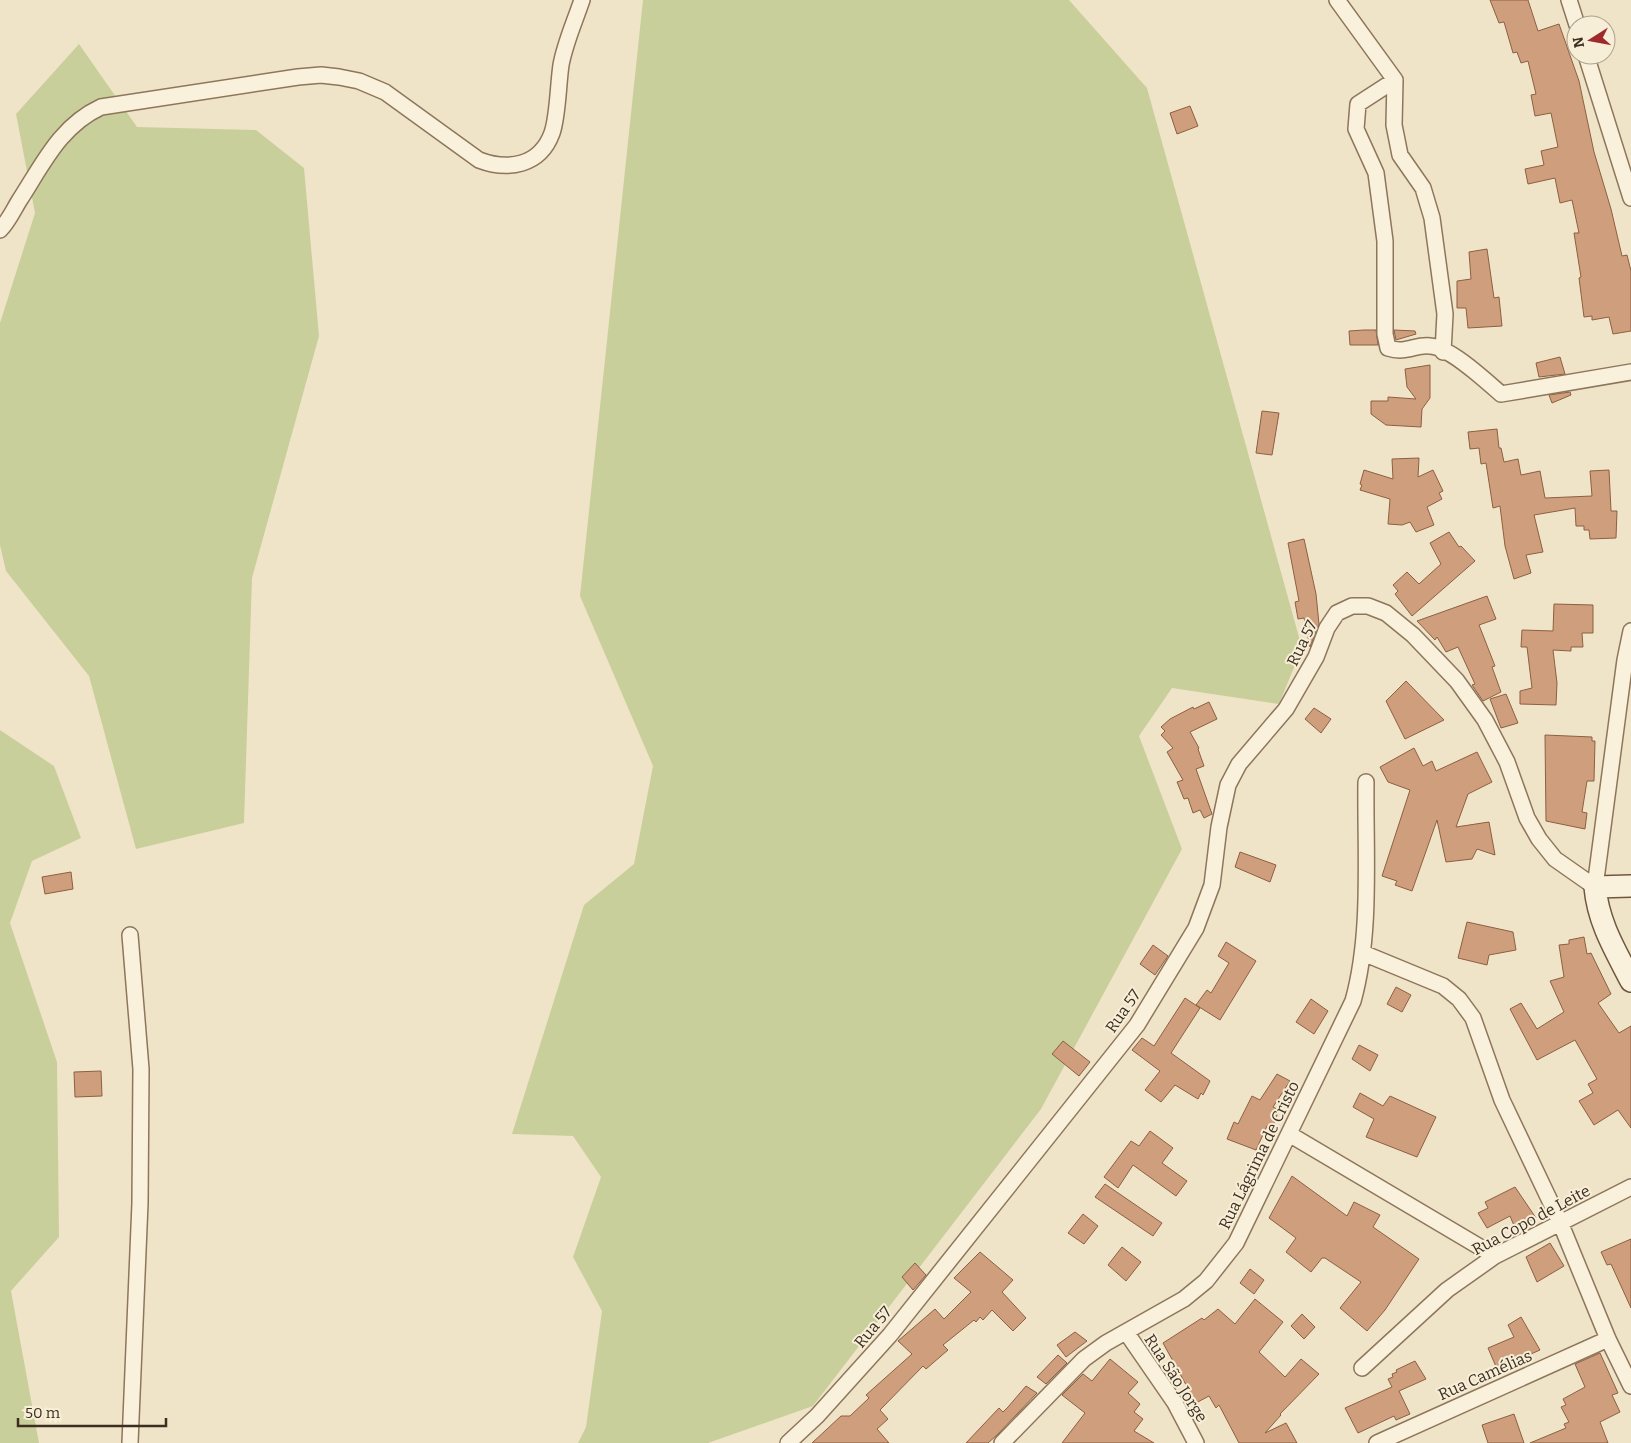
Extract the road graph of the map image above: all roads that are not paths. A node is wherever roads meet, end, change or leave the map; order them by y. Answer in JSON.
{"nodes":[{"id":1,"x":582,"y":0,"type":"edge"},
{"id":2,"x":1336,"y":0,"type":"edge"},
{"id":3,"x":1569,"y":0,"type":"edge"},
{"id":4,"x":1574,"y":15,"type":"edge"},
{"id":5,"x":1589,"y":65,"type":"edge"},
{"id":6,"x":1395,"y":80,"type":"junction"},
{"id":7,"x":1631,"y":198,"type":"edge"},
{"id":8,"x":0,"y":230,"type":"edge"},
{"id":9,"x":1443,"y":352,"type":"junction"},
{"id":10,"x":1631,"y":372,"type":"edge"},
{"id":11,"x":1631,"y":631,"type":"edge"},
{"id":12,"x":1625,"y":715,"type":"edge"},
{"id":13,"x":1366,"y":782,"type":"dead end"},
{"id":14,"x":1631,"y":886,"type":"edge"},
{"id":15,"x":1594,"y":887,"type":"junction"},
{"id":16,"x":130,"y":935,"type":"dead end"},
{"id":17,"x":1363,"y":953,"type":"junction"},
{"id":18,"x":1631,"y":981,"type":"edge"},
{"id":19,"x":1289,"y":1134,"type":"junction"},
{"id":20,"x":1631,"y":1187,"type":"edge"},
{"id":21,"x":1560,"y":1222,"type":"junction"},
{"id":22,"x":1495,"y":1256,"type":"junction"},
{"id":23,"x":1126,"y":1332,"type":"junction"},
{"id":24,"x":1608,"y":1338,"type":"junction"},
{"id":25,"x":1362,"y":1368,"type":"dead end"},
{"id":26,"x":1631,"y":1386,"type":"edge"},
{"id":27,"x":130,"y":1443,"type":"edge"},
{"id":28,"x":788,"y":1443,"type":"edge"},
{"id":29,"x":1002,"y":1443,"type":"edge"},
{"id":30,"x":1196,"y":1443,"type":"edge"},
{"id":31,"x":1377,"y":1443,"type":"edge"}],
"edges":[{"from":1,"to":8,"type":"street"},
{"from":2,"to":6,"type":"street"},
{"from":3,"to":4,"type":"street"},
{"from":5,"to":7,"type":"street"},
{"from":6,"to":9,"type":"street"},
{"from":6,"to":9,"type":"street"},
{"from":9,"to":10,"type":"street"},
{"from":11,"to":12,"type":"street"},
{"from":12,"to":15,"type":"street"},
{"from":13,"to":17,"type":"street","name":"Rua Lágrima de Cristo"},
{"from":14,"to":15,"type":"street"},
{"from":15,"to":18,"type":"street"},
{"from":15,"to":28,"type":"street","name":"Rua 57"},
{"from":16,"to":27,"type":"street"},
{"from":17,"to":19,"type":"street","name":"Rua Lágrima de Cristo"},
{"from":17,"to":21,"type":"street"},
{"from":19,"to":22,"type":"street"},
{"from":19,"to":23,"type":"street","name":"Rua Lágrima de Cristo"},
{"from":20,"to":21,"type":"street","name":"Rua Copo de Leite"},
{"from":21,"to":22,"type":"street","name":"Rua Copo de Leite"},
{"from":21,"to":24,"type":"street"},
{"from":22,"to":25,"type":"street","name":"Rua Copo de Leite"},
{"from":23,"to":29,"type":"street","name":"Rua Lágrima de Cristo"},
{"from":23,"to":30,"type":"street","name":"Rua São Jorge"},
{"from":24,"to":26,"type":"street"},
{"from":24,"to":31,"type":"street","name":"Rua Camélias"}]}
